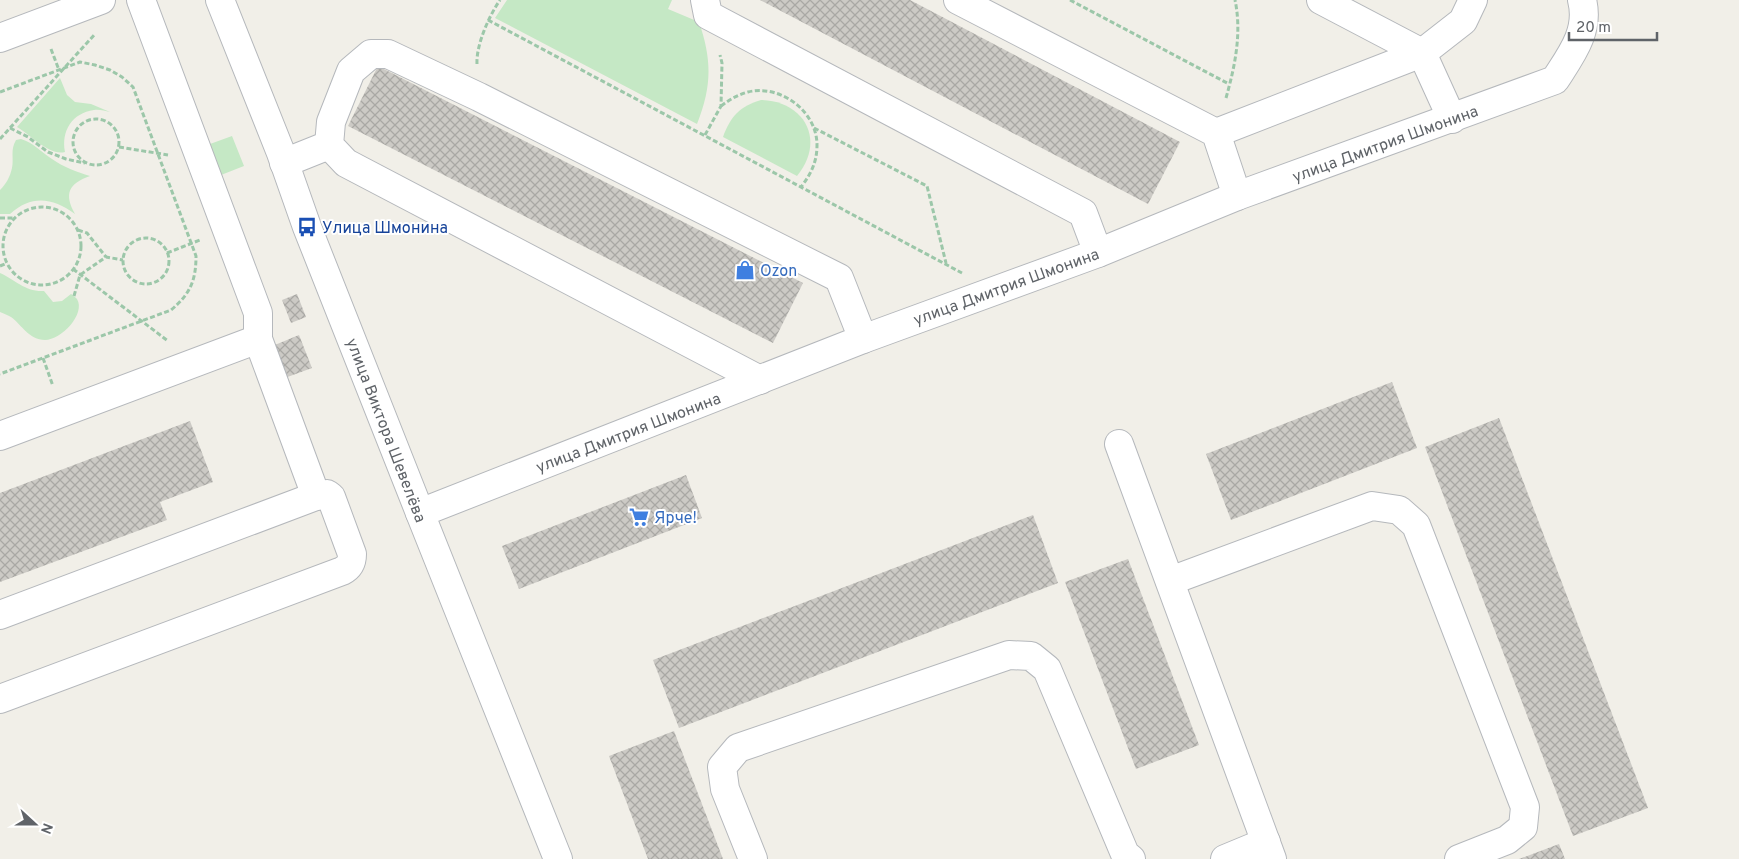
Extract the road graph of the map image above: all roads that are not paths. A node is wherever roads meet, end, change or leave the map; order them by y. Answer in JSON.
{"nodes":[{"id":1,"x":101,"y":0,"type":"edge"},
{"id":2,"x":141,"y":0,"type":"edge"},
{"id":3,"x":220,"y":0,"type":"edge"},
{"id":4,"x":958,"y":0,"type":"edge"},
{"id":5,"x":1322,"y":0,"type":"edge"},
{"id":6,"x":1473,"y":0,"type":"edge"},
{"id":7,"x":1582,"y":0,"type":"edge"},
{"id":8,"x":706,"y":7,"type":"edge"},
{"id":9,"x":51,"y":9,"type":"edge"},
{"id":10,"x":0,"y":38,"type":"edge"},
{"id":11,"x":1422,"y":54,"type":"junction"},
{"id":12,"x":1452,"y":118,"type":"junction"},
{"id":13,"x":1216,"y":133,"type":"junction"},
{"id":14,"x":329,"y":145,"type":"junction"},
{"id":15,"x":284,"y":163,"type":"junction"},
{"id":16,"x":1237,"y":196,"type":"junction"},
{"id":17,"x":1098,"y":253,"type":"junction"},
{"id":18,"x":258,"y":339,"type":"junction"},
{"id":19,"x":863,"y":339,"type":"junction"},
{"id":20,"x":760,"y":380,"type":"junction"},
{"id":21,"x":0,"y":436,"type":"edge"},
{"id":22,"x":1119,"y":444,"type":"dead end"},
{"id":23,"x":316,"y":496,"type":"junction"},
{"id":24,"x":420,"y":512,"type":"junction"},
{"id":25,"x":1170,"y":581,"type":"junction"},
{"id":26,"x":0,"y":615,"type":"edge"},
{"id":27,"x":0,"y":699,"type":"edge"},
{"id":28,"x":1269,"y":851,"type":"edge"},
{"id":29,"x":558,"y":859,"type":"edge"},
{"id":30,"x":753,"y":859,"type":"edge"},
{"id":31,"x":1131,"y":859,"type":"edge"},
{"id":32,"x":1225,"y":859,"type":"edge"},
{"id":33,"x":1459,"y":859,"type":"edge"}],
"edges":[{"from":1,"to":9,"type":"street"},
{"from":2,"to":18,"type":"street"},
{"from":3,"to":15,"type":"street","name":"улица Виктора Шевелёва"},
{"from":4,"to":13,"type":"street"},
{"from":5,"to":11,"type":"street"},
{"from":6,"to":11,"type":"street"},
{"from":7,"to":12,"type":"street","name":"улица Дмитрия Шмонина"},
{"from":8,"to":17,"type":"street"},
{"from":9,"to":10,"type":"street"},
{"from":11,"to":12,"type":"street"},
{"from":11,"to":13,"type":"street"},
{"from":12,"to":16,"type":"street","name":"улица Дмитрия Шмонина"},
{"from":13,"to":16,"type":"street"},
{"from":14,"to":15,"type":"street"},
{"from":14,"to":19,"type":"street"},
{"from":14,"to":20,"type":"street"},
{"from":15,"to":24,"type":"street","name":"улица Виктора Шевелёва"},
{"from":16,"to":17,"type":"street","name":"улица Дмитрия Шмонина"},
{"from":17,"to":19,"type":"street","name":"улица Дмитрия Шмонина"},
{"from":18,"to":21,"type":"street"},
{"from":18,"to":23,"type":"street"},
{"from":19,"to":20,"type":"street","name":"улица Дмитрия Шмонина"},
{"from":20,"to":24,"type":"street","name":"улица Дмитрия Шмонина"},
{"from":22,"to":25,"type":"street"},
{"from":23,"to":26,"type":"street"},
{"from":23,"to":27,"type":"street"},
{"from":24,"to":29,"type":"street","name":"улица Виктора Шевелёва"},
{"from":25,"to":28,"type":"street"},
{"from":25,"to":33,"type":"street"},
{"from":28,"to":32,"type":"street"},
{"from":30,"to":31,"type":"street"}]}
